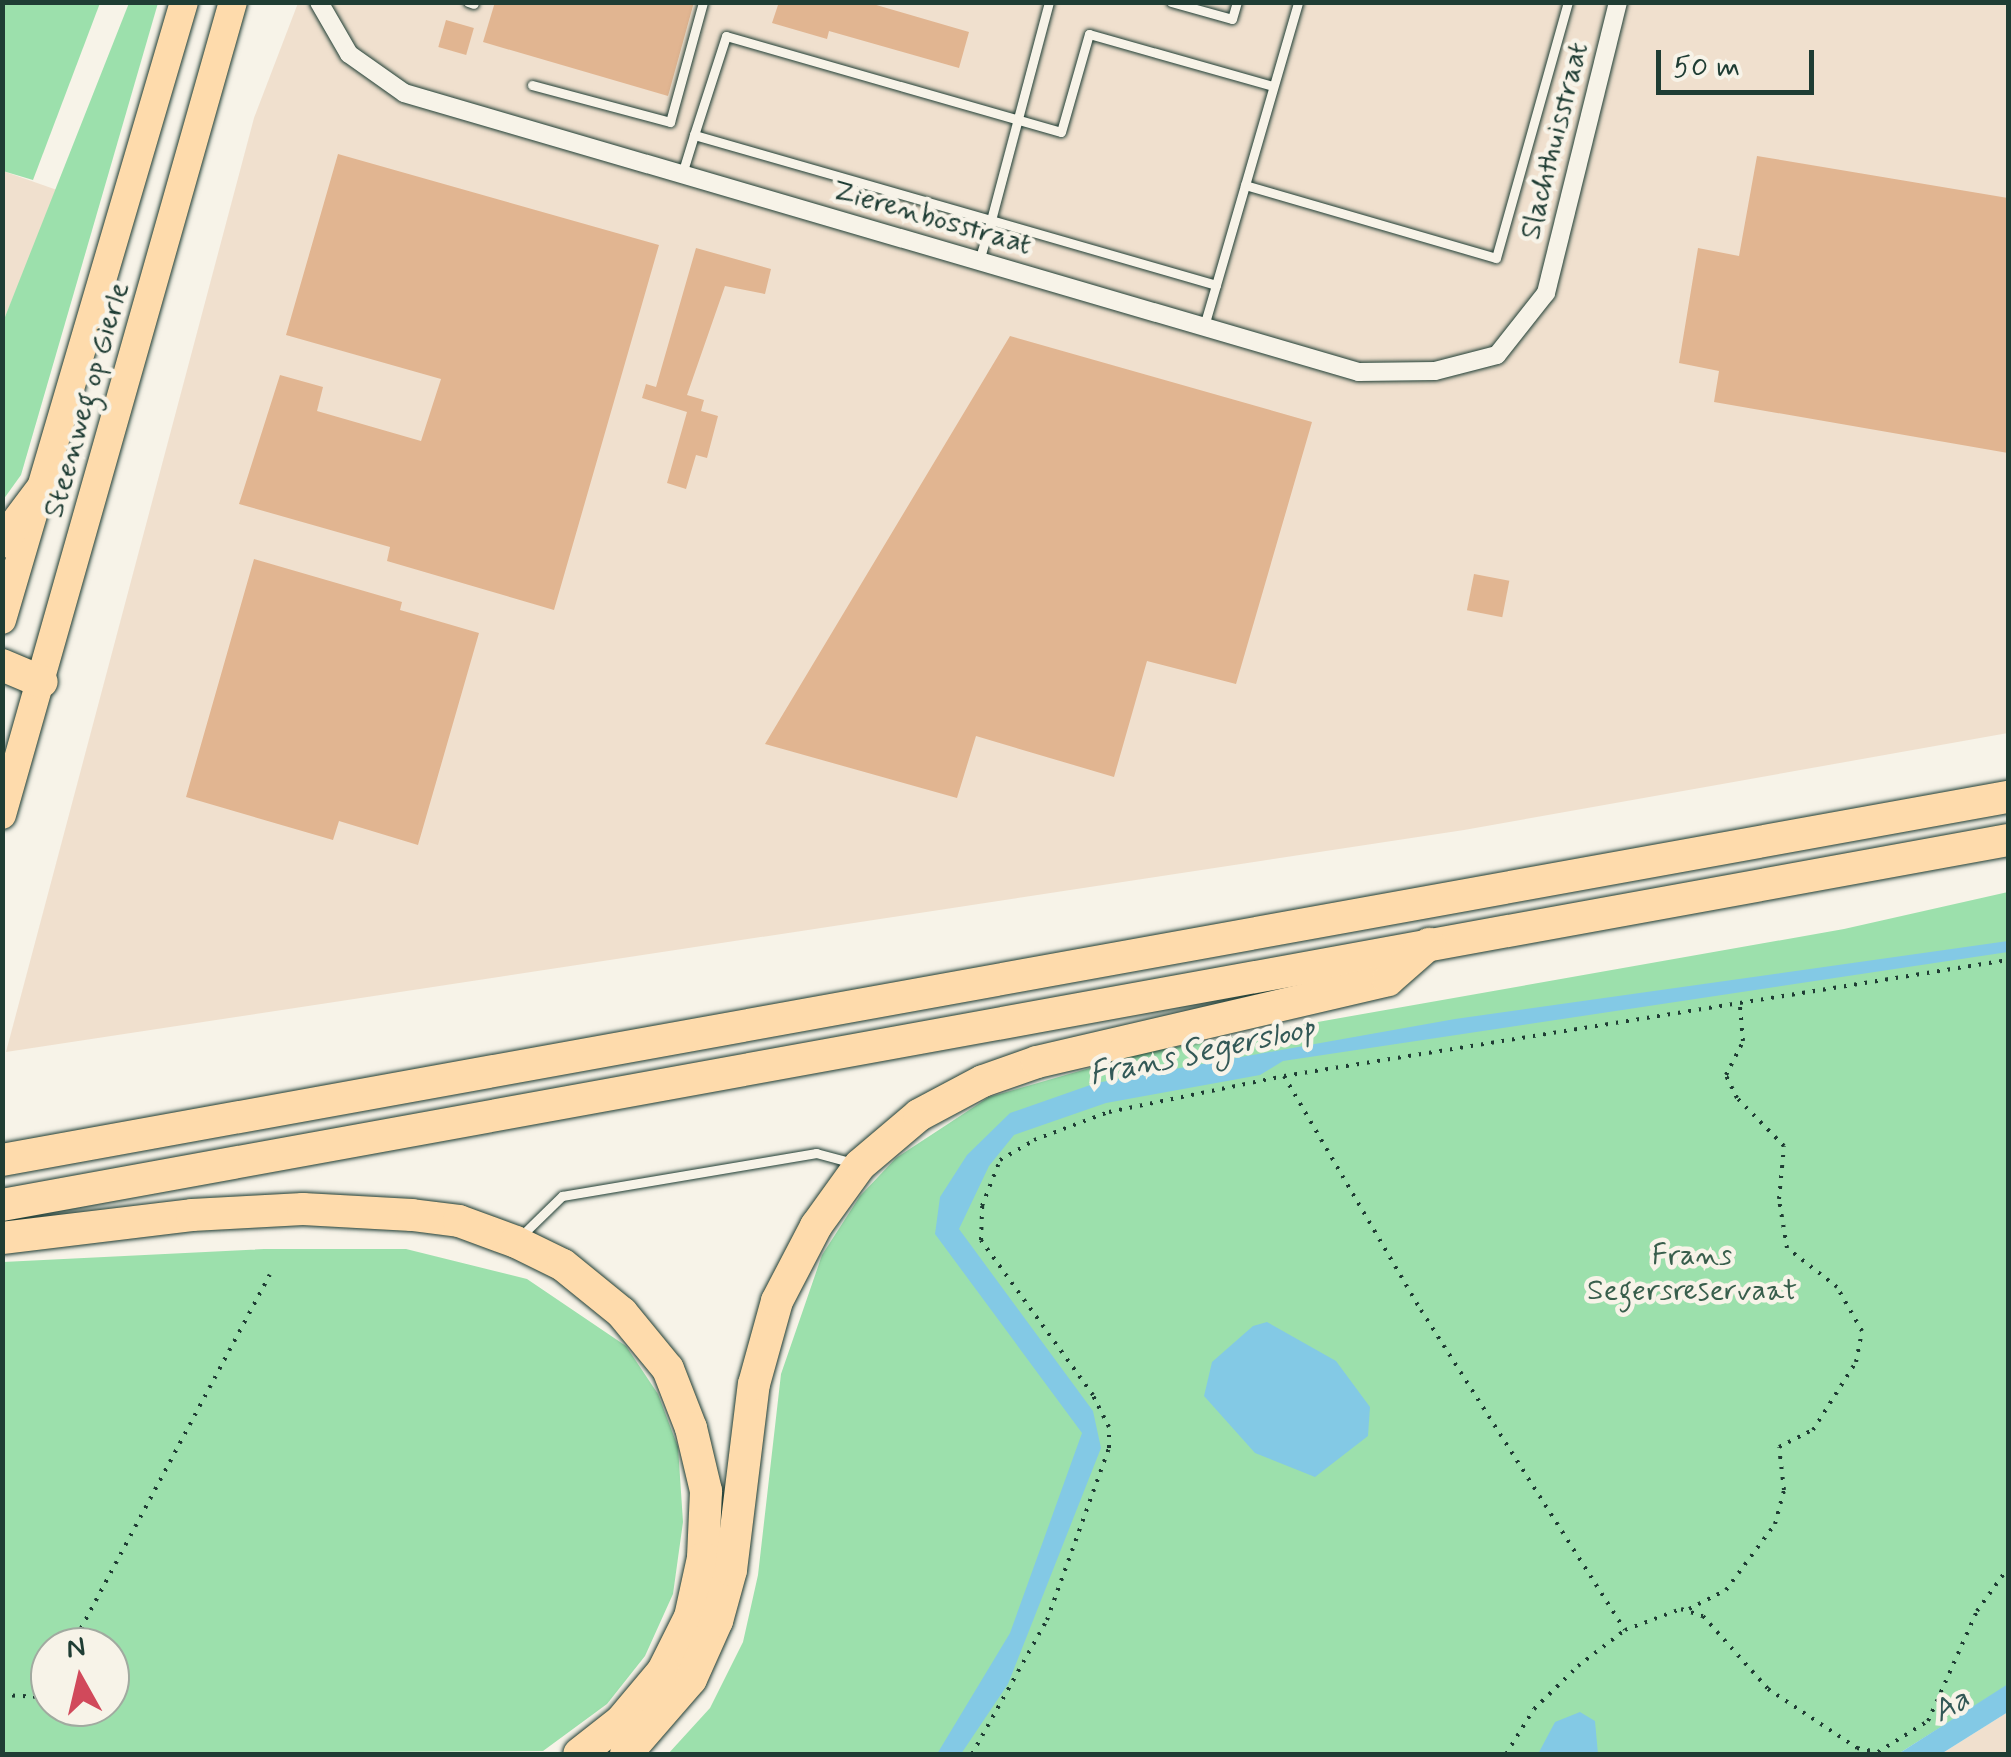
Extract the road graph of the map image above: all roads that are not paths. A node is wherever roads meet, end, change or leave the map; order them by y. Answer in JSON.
{"nodes":[{"id":1,"x":184,"y":2,"type":"edge"},
{"id":2,"x":233,"y":2,"type":"edge"},
{"id":3,"x":319,"y":2,"type":"edge"},
{"id":4,"x":704,"y":2,"type":"edge"},
{"id":5,"x":1049,"y":2,"type":"edge"},
{"id":6,"x":1172,"y":2,"type":"edge"},
{"id":7,"x":1236,"y":2,"type":"edge"},
{"id":8,"x":1298,"y":2,"type":"edge"},
{"id":9,"x":1568,"y":2,"type":"edge"},
{"id":10,"x":1618,"y":2,"type":"edge"},
{"id":11,"x":532,"y":86,"type":"dead end"},
{"id":12,"x":1273,"y":86,"type":"junction"},
{"id":13,"x":1017,"y":120,"type":"junction"},
{"id":14,"x":694,"y":135,"type":"junction"},
{"id":15,"x":682,"y":174,"type":"junction"},
{"id":16,"x":1245,"y":185,"type":"junction"},
{"id":17,"x":990,"y":220,"type":"junction"},
{"id":18,"x":980,"y":261,"type":"junction"},
{"id":19,"x":1216,"y":286,"type":"junction"},
{"id":20,"x":1546,"y":294,"type":"joint"},
{"id":21,"x":1204,"y":326,"type":"junction"},
{"id":22,"x":44,"y":486,"type":"junction"},
{"id":23,"x":2,"y":542,"type":"edge"},
{"id":24,"x":2,"y":620,"type":"edge"},
{"id":25,"x":2,"y":665,"type":"edge"},
{"id":26,"x":42,"y":682,"type":"junction"},
{"id":27,"x":2,"y":688,"type":"edge"},
{"id":28,"x":2008,"y":797,"type":"edge"},
{"id":29,"x":2,"y":816,"type":"edge"},
{"id":30,"x":2008,"y":840,"type":"edge"},
{"id":31,"x":1429,"y":944,"type":"junction"},
{"id":32,"x":2,"y":1160,"type":"edge"},
{"id":33,"x":860,"y":1165,"type":"junction"},
{"id":34,"x":2,"y":1205,"type":"edge"},
{"id":35,"x":2,"y":1238,"type":"edge"},
{"id":36,"x":516,"y":1242,"type":"junction"},
{"id":37,"x":578,"y":1754,"type":"edge"},
{"id":38,"x":626,"y":1754,"type":"edge"}],
"edges":[{"from":1,"to":22,"type":"main road","name":"Steenweg op Gierle"},
{"from":2,"to":26,"type":"main road","name":"Steenweg op Gierle"},
{"from":3,"to":15,"type":"street","name":"Zierenbosstraat"},
{"from":4,"to":11,"type":"lane"},
{"from":5,"to":13,"type":"lane"},
{"from":6,"to":7,"type":"lane"},
{"from":8,"to":12,"type":"lane"},
{"from":9,"to":16,"type":"lane"},
{"from":10,"to":20,"type":"street","name":"Slachthuisstraat"},
{"from":12,"to":13,"type":"lane"},
{"from":12,"to":16,"type":"lane"},
{"from":13,"to":14,"type":"lane"},
{"from":13,"to":17,"type":"lane"},
{"from":14,"to":15,"type":"lane"},
{"from":14,"to":17,"type":"lane"},
{"from":15,"to":18,"type":"street","name":"Zierenbosstraat"},
{"from":16,"to":19,"type":"lane"},
{"from":17,"to":18,"type":"lane"},
{"from":17,"to":19,"type":"lane"},
{"from":18,"to":21,"type":"street","name":"Zierenbosstraat"},
{"from":19,"to":21,"type":"lane"},
{"from":20,"to":21,"type":"street","name":"Zierenbosstraat"},
{"from":22,"to":23,"type":"highway"},
{"from":22,"to":24,"type":"main road","name":"Steenweg op Gierle"},
{"from":25,"to":26,"type":"highway"},
{"from":26,"to":27,"type":"highway"},
{"from":26,"to":29,"type":"main road","name":"Steenweg op Gierle"},
{"from":28,"to":32,"type":"highway"},
{"from":30,"to":31,"type":"highway"},
{"from":31,"to":33,"type":"highway"},
{"from":31,"to":34,"type":"highway"},
{"from":33,"to":36,"type":"lane"},
{"from":33,"to":38,"type":"highway"},
{"from":35,"to":36,"type":"highway"},
{"from":36,"to":37,"type":"highway"}]}
